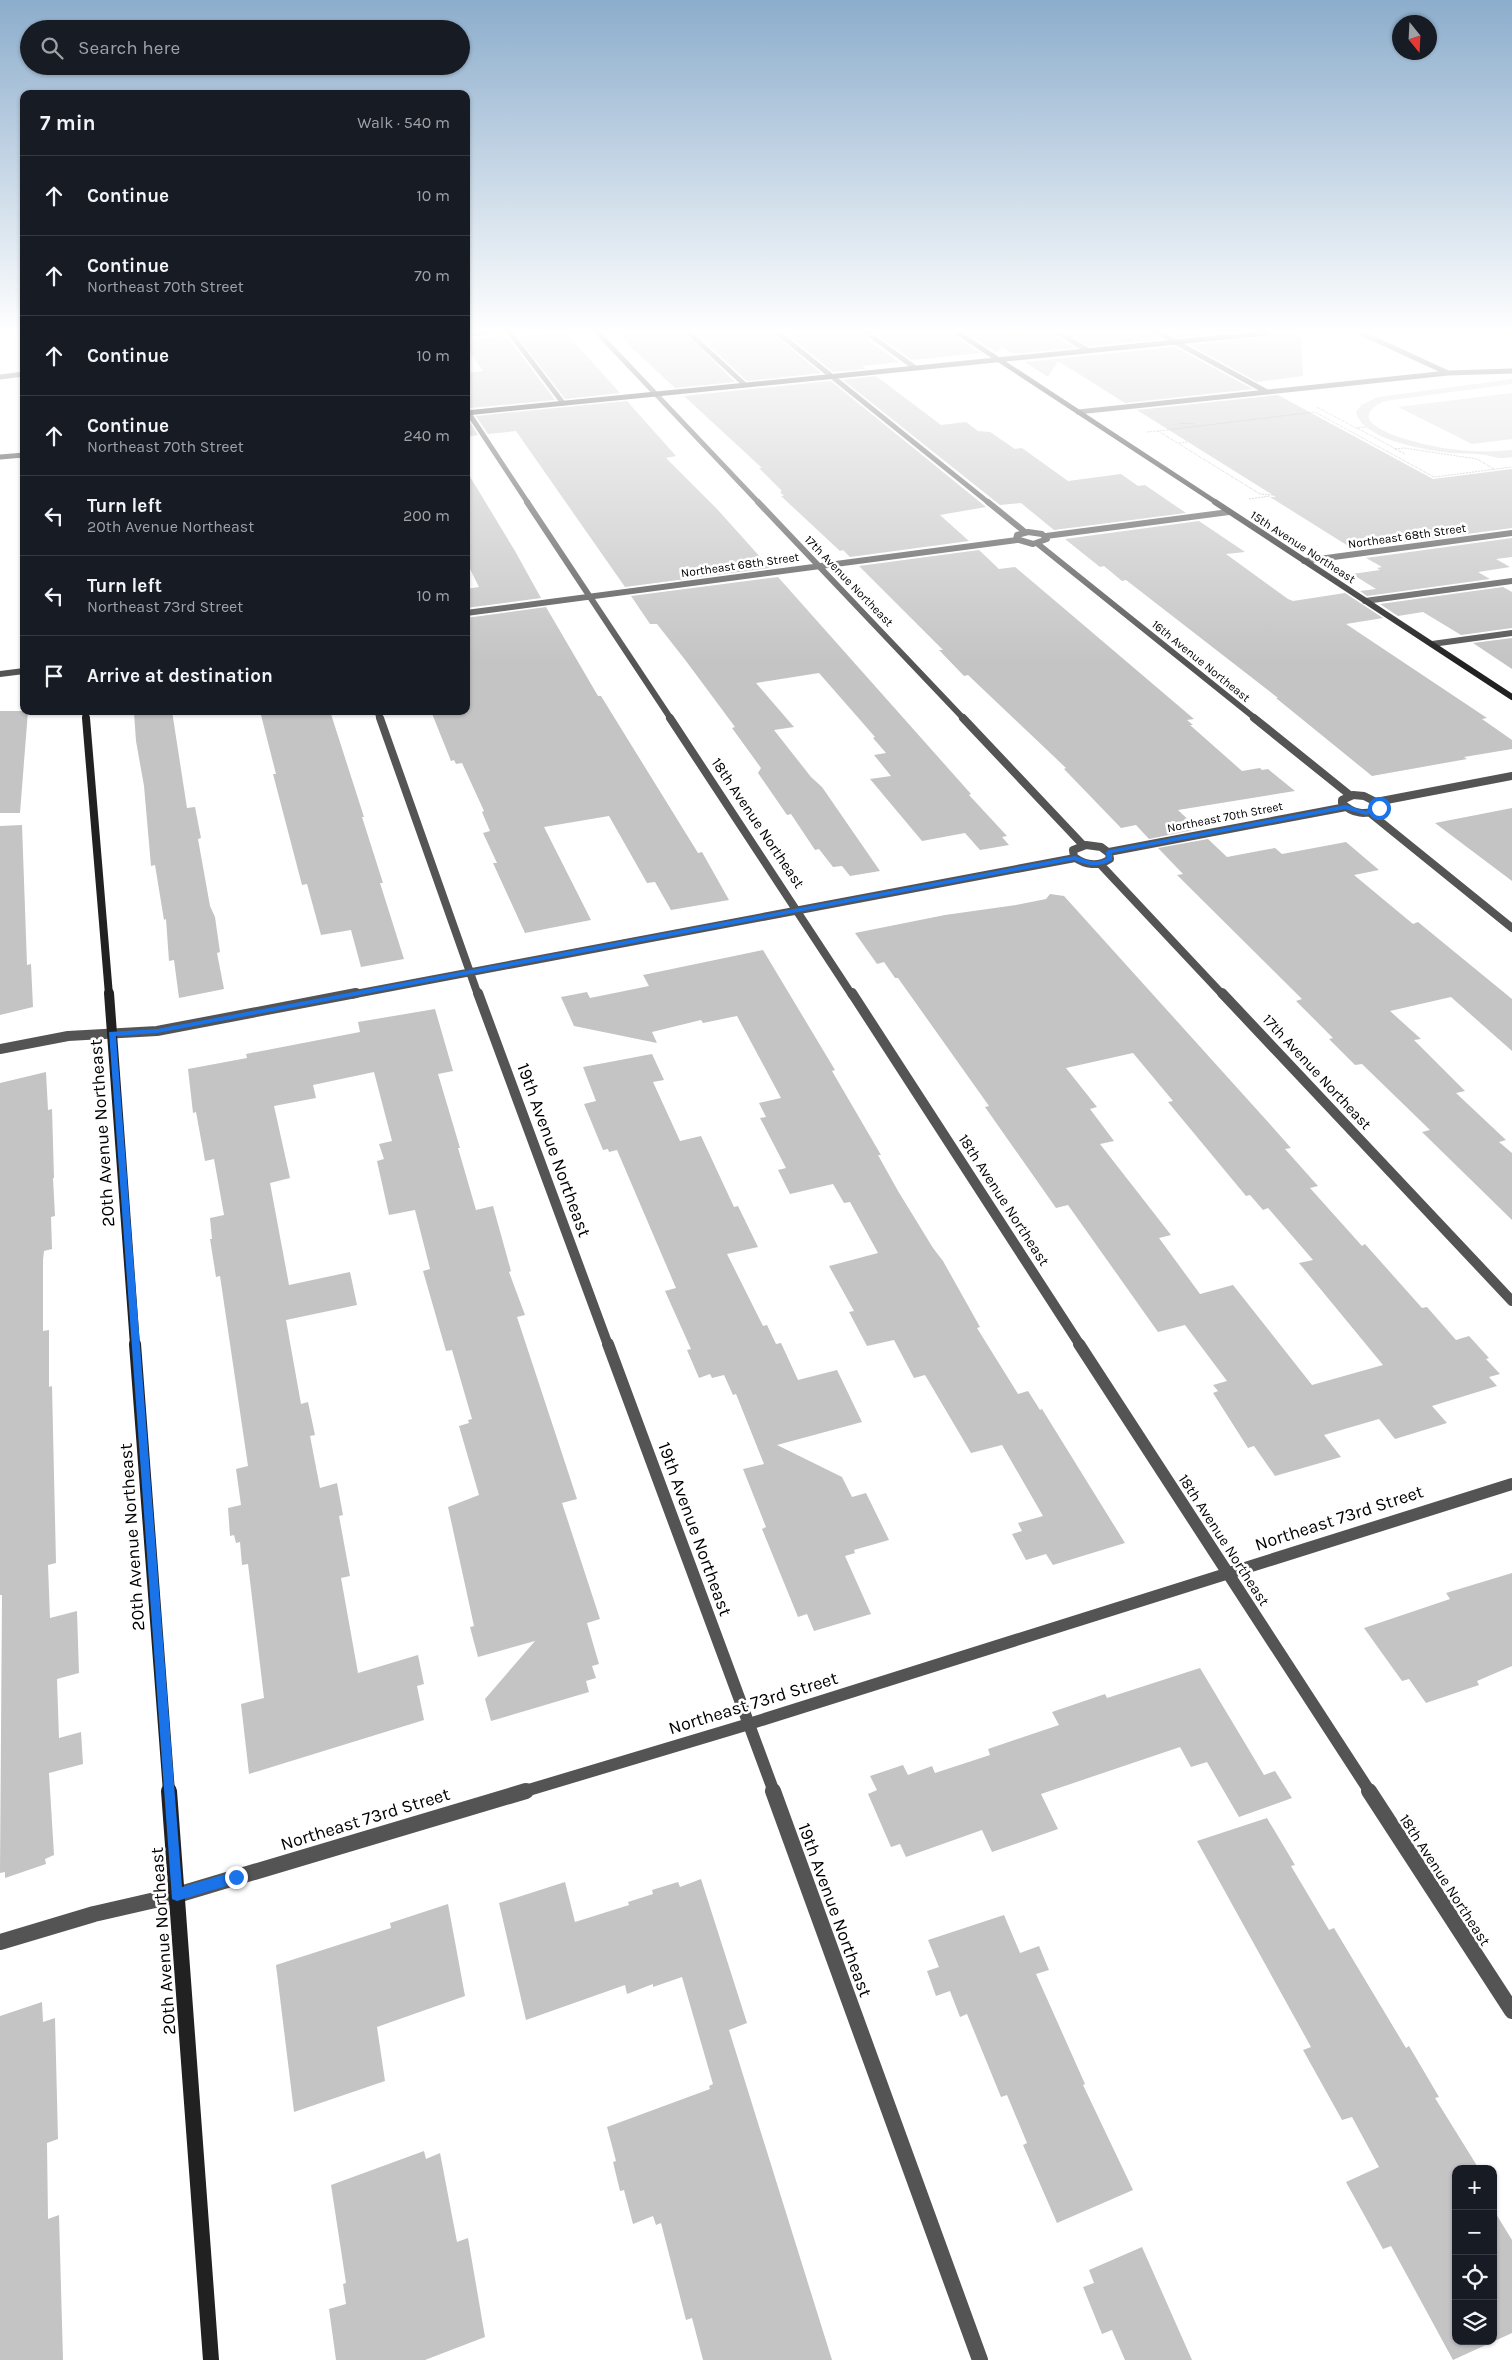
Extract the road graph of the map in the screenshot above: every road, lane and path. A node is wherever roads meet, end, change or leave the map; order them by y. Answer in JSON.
{"nodes":[{"id":1,"x":488,"y":443,"type":"edge"},
{"id":2,"x":701,"y":443,"type":"edge"},
{"id":3,"x":913,"y":443,"type":"edge"},
{"id":4,"x":1125,"y":443,"type":"edge"},
{"id":5,"x":1178,"y":443,"type":"edge"},
{"id":6,"x":1372,"y":443,"type":"edge"},
{"id":7,"x":1386,"y":443,"type":"edge"},
{"id":8,"x":1395,"y":448,"type":"junction"},
{"id":9,"x":20,"y":455,"type":"edge"},
{"id":10,"x":1394,"y":455,"type":"junction"},
{"id":11,"x":0,"y":457,"type":"edge"},
{"id":12,"x":1410,"y":461,"type":"dead end"},
{"id":13,"x":1406,"y":462,"type":"junction"},
{"id":14,"x":1420,"y":466,"type":"dead end"},
{"id":15,"x":1416,"y":467,"type":"junction"},
{"id":16,"x":1512,"y":467,"type":"edge"},
{"id":17,"x":1472,"y":469,"type":"dead end"},
{"id":18,"x":1494,"y":469,"type":"junction"},
{"id":19,"x":1456,"y":471,"type":"dead end"},
{"id":20,"x":1477,"y":471,"type":"junction"},
{"id":21,"x":1460,"y":473,"type":"junction"},
{"id":22,"x":1268,"y":494,"type":"junction"},
{"id":23,"x":1273,"y":495,"type":"dead end"},
{"id":24,"x":1246,"y":500,"type":"dead end"},
{"id":25,"x":1229,"y":512,"type":"junction"},
{"id":26,"x":1024,"y":532,"type":"junction"},
{"id":27,"x":1512,"y":532,"type":"edge"},
{"id":28,"x":1046,"y":536,"type":"junction"},
{"id":29,"x":1017,"y":540,"type":"junction"},
{"id":30,"x":1038,"y":544,"type":"junction"},
{"id":31,"x":1304,"y":561,"type":"junction"},
{"id":32,"x":818,"y":566,"type":"junction"},
{"id":33,"x":1512,"y":580,"type":"edge"},
{"id":34,"x":589,"y":596,"type":"junction"},
{"id":35,"x":1365,"y":601,"type":"junction"},
{"id":36,"x":470,"y":612,"type":"edge"},
{"id":37,"x":1512,"y":633,"type":"edge"},
{"id":38,"x":1432,"y":644,"type":"junction"},
{"id":39,"x":20,"y":672,"type":"edge"},
{"id":40,"x":0,"y":674,"type":"edge"},
{"id":41,"x":1512,"y":697,"type":"edge"},
{"id":42,"x":86,"y":715,"type":"edge"},
{"id":43,"x":378,"y":715,"type":"edge"},
{"id":44,"x":1512,"y":776,"type":"edge"},
{"id":45,"x":1350,"y":796,"type":"junction"},
{"id":46,"x":1376,"y":802,"type":"junction"},
{"id":47,"x":1346,"y":807,"type":"junction"},
{"id":48,"x":1370,"y":812,"type":"junction"},
{"id":49,"x":1083,"y":845,"type":"junction"},
{"id":50,"x":1109,"y":852,"type":"junction"},
{"id":51,"x":1075,"y":858,"type":"junction"},
{"id":52,"x":1100,"y":864,"type":"junction"},
{"id":53,"x":798,"y":910,"type":"junction"},
{"id":54,"x":1512,"y":928,"type":"edge"},
{"id":55,"x":470,"y":972,"type":"junction"},
{"id":56,"x":112,"y":1034,"type":"junction"},
{"id":57,"x":0,"y":1049,"type":"edge"},
{"id":58,"x":1512,"y":1300,"type":"edge"},
{"id":59,"x":1512,"y":1484,"type":"edge"},
{"id":60,"x":1228,"y":1574,"type":"junction"},
{"id":61,"x":749,"y":1724,"type":"junction"},
{"id":62,"x":177,"y":1895,"type":"junction"},
{"id":63,"x":0,"y":1942,"type":"edge"},
{"id":64,"x":1512,"y":2011,"type":"edge"},
{"id":65,"x":211,"y":2360,"type":"edge"},
{"id":66,"x":980,"y":2360,"type":"edge"}],
"edges":[{"from":1,"to":34,"type":"street","name":"18th Avenue Northeast"},
{"from":2,"to":32,"type":"street","name":"17th Avenue Northeast"},
{"from":3,"to":26,"type":"street"},
{"from":4,"to":25,"type":"main road","name":"15th Avenue Northeast"},
{"from":5,"to":22,"type":"path"},
{"from":6,"to":10,"type":"path"},
{"from":7,"to":8,"type":"path"},
{"from":8,"to":10,"type":"path"},
{"from":8,"to":18,"type":"path"},
{"from":9,"to":11,"type":"main road"},
{"from":10,"to":13,"type":"path"},
{"from":12,"to":13,"type":"path"},
{"from":13,"to":15,"type":"path"},
{"from":14,"to":15,"type":"path"},
{"from":15,"to":21,"type":"path"},
{"from":16,"to":18,"type":"path"},
{"from":17,"to":20,"type":"path"},
{"from":18,"to":20,"type":"path"},
{"from":19,"to":21,"type":"path"},
{"from":20,"to":21,"type":"path"},
{"from":22,"to":23,"type":"path"},
{"from":22,"to":24,"type":"path"},
{"from":25,"to":28,"type":"street"},
{"from":25,"to":31,"type":"main road","name":"15th Avenue Northeast"},
{"from":26,"to":28,"type":"street"},
{"from":26,"to":29,"type":"street"},
{"from":27,"to":31,"type":"street","name":"Northeast 68th Street"},
{"from":28,"to":30,"type":"street"},
{"from":29,"to":30,"type":"street","name":"Northeast 68th Street"},
{"from":29,"to":32,"type":"street","name":"Northeast 68th Street"},
{"from":30,"to":45,"type":"street","name":"16th Avenue Northeast"},
{"from":31,"to":35,"type":"main road","name":"15th Avenue Northeast"},
{"from":32,"to":34,"type":"street","name":"Northeast 68th Street"},
{"from":32,"to":49,"type":"street","name":"17th Avenue Northeast"},
{"from":33,"to":35,"type":"street"},
{"from":34,"to":36,"type":"street","name":"Northeast 68th Street"},
{"from":34,"to":53,"type":"street","name":"18th Avenue Northeast"},
{"from":35,"to":38,"type":"main road","name":"15th Avenue Northeast"},
{"from":37,"to":38,"type":"street"},
{"from":38,"to":41,"type":"main road","name":"15th Avenue Northeast"},
{"from":39,"to":40,"type":"street"},
{"from":42,"to":56,"type":"main road","name":"20th Avenue Northeast"},
{"from":43,"to":55,"type":"street","name":"19th Avenue Northeast"},
{"from":44,"to":46,"type":"street"},
{"from":45,"to":46,"type":"street"},
{"from":45,"to":47,"type":"street"},
{"from":46,"to":48,"type":"street"},
{"from":47,"to":48,"type":"street"},
{"from":47,"to":50,"type":"street","name":"Northeast 70th Street"},
{"from":48,"to":54,"type":"street"},
{"from":49,"to":50,"type":"street"},
{"from":49,"to":51,"type":"street"},
{"from":50,"to":52,"type":"street"},
{"from":51,"to":52,"type":"street"},
{"from":51,"to":53,"type":"street"},
{"from":52,"to":58,"type":"street","name":"17th Avenue Northeast"},
{"from":53,"to":55,"type":"street"},
{"from":53,"to":60,"type":"street","name":"18th Avenue Northeast"},
{"from":55,"to":56,"type":"street"},
{"from":55,"to":61,"type":"street","name":"19th Avenue Northeast"},
{"from":56,"to":57,"type":"street"},
{"from":56,"to":62,"type":"main road","name":"20th Avenue Northeast"},
{"from":59,"to":60,"type":"street","name":"Northeast 73rd Street"},
{"from":60,"to":61,"type":"street","name":"Northeast 73rd Street"},
{"from":60,"to":64,"type":"street","name":"18th Avenue Northeast"},
{"from":61,"to":62,"type":"street","name":"Northeast 73rd Street"},
{"from":61,"to":66,"type":"street","name":"19th Avenue Northeast"},
{"from":62,"to":63,"type":"street","name":"Northeast 73rd Street"},
{"from":62,"to":65,"type":"main road","name":"20th Avenue Northeast"}]}
